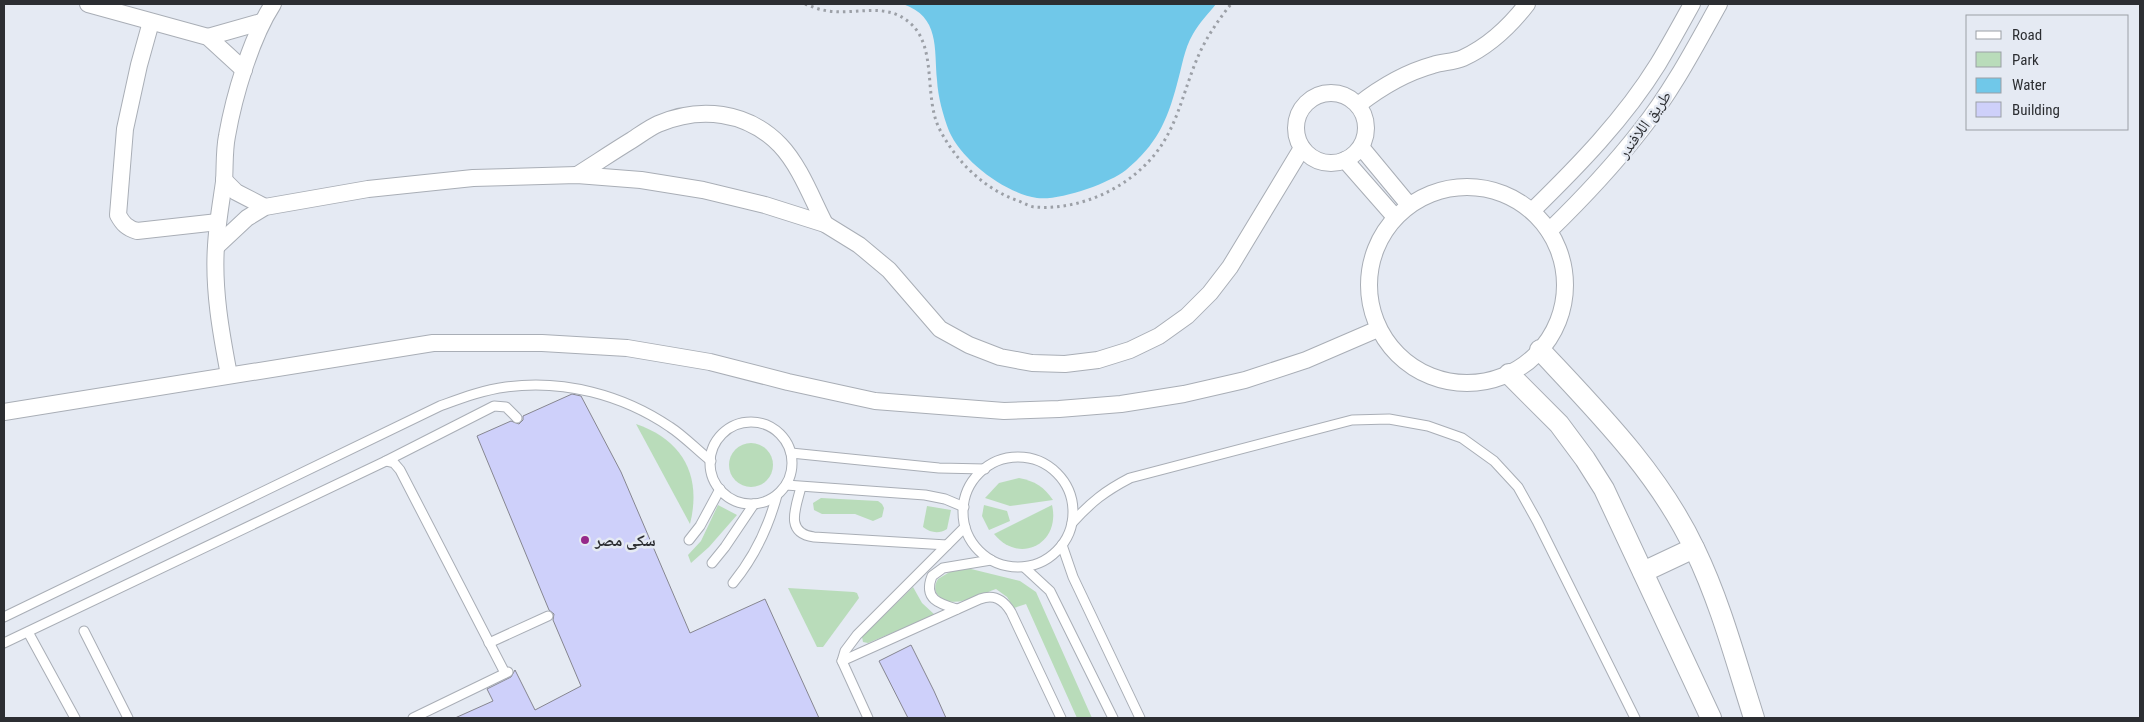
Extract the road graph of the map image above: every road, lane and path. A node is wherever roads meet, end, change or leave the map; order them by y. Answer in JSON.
{"nodes":[{"id":1,"x":88,"y":4,"type":"edge"},
{"id":2,"x":273,"y":4,"type":"edge"},
{"id":3,"x":805,"y":4,"type":"edge"},
{"id":4,"x":1231,"y":4,"type":"edge"},
{"id":5,"x":1527,"y":4,"type":"edge"},
{"id":6,"x":1692,"y":4,"type":"edge"},
{"id":7,"x":1719,"y":4,"type":"edge"},
{"id":8,"x":151,"y":22,"type":"junction"},
{"id":9,"x":261,"y":22,"type":"junction"},
{"id":10,"x":208,"y":37,"type":"junction"},
{"id":11,"x":244,"y":70,"type":"junction"},
{"id":12,"x":1358,"y":105,"type":"junction"},
{"id":13,"x":1361,"y":147,"type":"junction"},
{"id":14,"x":1302,"y":148,"type":"junction"},
{"id":15,"x":1345,"y":160,"type":"junction"},
{"id":16,"x":577,"y":175,"type":"junction"},
{"id":17,"x":224,"y":180,"type":"junction"},
{"id":18,"x":1410,"y":205,"type":"junction"},
{"id":19,"x":265,"y":207,"type":"junction"},
{"id":20,"x":1532,"y":211,"type":"junction"},
{"id":21,"x":1395,"y":218,"type":"junction"},
{"id":22,"x":218,"y":222,"type":"junction"},
{"id":23,"x":826,"y":224,"type":"junction"},
{"id":24,"x":1549,"y":231,"type":"junction"},
{"id":25,"x":216,"y":247,"type":"junction"},
{"id":26,"x":1378,"y":329,"type":"junction"},
{"id":27,"x":1540,"y":350,"type":"junction"},
{"id":28,"x":1509,"y":374,"type":"junction"},
{"id":29,"x":229,"y":375,"type":"junction"},
{"id":30,"x":4,"y":412,"type":"edge"},
{"id":31,"x":517,"y":418,"type":"dead end"},
{"id":32,"x":791,"y":452,"type":"junction"},
{"id":33,"x":386,"y":461,"type":"junction"},
{"id":34,"x":710,"y":462,"type":"junction"},
{"id":35,"x":984,"y":469,"type":"junction"},
{"id":36,"x":786,"y":485,"type":"junction"},
{"id":37,"x":801,"y":486,"type":"junction"},
{"id":38,"x":720,"y":489,"type":"junction"},
{"id":39,"x":777,"y":495,"type":"junction"},
{"id":40,"x":754,"y":504,"type":"junction"},
{"id":41,"x":964,"y":507,"type":"junction"},
{"id":42,"x":1072,"y":523,"type":"junction"},
{"id":43,"x":965,"y":527,"type":"junction"},
{"id":44,"x":689,"y":540,"type":"dead end"},
{"id":45,"x":947,"y":545,"type":"junction"},
{"id":46,"x":1062,"y":545,"type":"junction"},
{"id":47,"x":1694,"y":548,"type":"junction"},
{"id":48,"x":991,"y":560,"type":"junction"},
{"id":49,"x":712,"y":563,"type":"dead end"},
{"id":50,"x":1024,"y":566,"type":"junction"},
{"id":51,"x":1643,"y":572,"type":"junction"},
{"id":52,"x":733,"y":583,"type":"dead end"},
{"id":53,"x":958,"y":609,"type":"junction"},
{"id":54,"x":548,"y":616,"type":"dead end"},
{"id":55,"x":4,"y":617,"type":"edge"},
{"id":56,"x":84,"y":631,"type":"dead end"},
{"id":57,"x":28,"y":632,"type":"junction"},
{"id":58,"x":489,"y":643,"type":"junction"},
{"id":59,"x":4,"y":644,"type":"edge"},
{"id":60,"x":842,"y":661,"type":"junction"},
{"id":61,"x":75,"y":718,"type":"edge"},
{"id":62,"x":128,"y":718,"type":"edge"},
{"id":63,"x":412,"y":718,"type":"edge"},
{"id":64,"x":868,"y":718,"type":"edge"},
{"id":65,"x":1061,"y":718,"type":"edge"},
{"id":66,"x":1113,"y":718,"type":"edge"},
{"id":67,"x":1140,"y":718,"type":"edge"},
{"id":68,"x":1635,"y":718,"type":"edge"},
{"id":69,"x":1711,"y":718,"type":"edge"},
{"id":70,"x":1754,"y":718,"type":"edge"}],
"edges":[{"from":1,"to":8,"type":"street"},
{"from":2,"to":9,"type":"street"},
{"from":3,"to":4,"type":"path"},
{"from":5,"to":12,"type":"street"},
{"from":6,"to":20,"type":"street","name":"طريق اللافندر"},
{"from":7,"to":24,"type":"street","name":"طريق اللافندر"},
{"from":8,"to":10,"type":"street"},
{"from":8,"to":22,"type":"street"},
{"from":9,"to":10,"type":"street"},
{"from":9,"to":11,"type":"street"},
{"from":10,"to":11,"type":"street"},
{"from":11,"to":17,"type":"street"},
{"from":12,"to":13,"type":"street"},
{"from":12,"to":14,"type":"street"},
{"from":13,"to":15,"type":"street"},
{"from":13,"to":18,"type":"street"},
{"from":14,"to":15,"type":"street"},
{"from":14,"to":23,"type":"street"},
{"from":15,"to":21,"type":"street"},
{"from":16,"to":19,"type":"street"},
{"from":16,"to":23,"type":"street"},
{"from":16,"to":23,"type":"street"},
{"from":17,"to":19,"type":"street"},
{"from":17,"to":22,"type":"street"},
{"from":18,"to":20,"type":"street"},
{"from":18,"to":21,"type":"street"},
{"from":19,"to":25,"type":"street"},
{"from":20,"to":24,"type":"street"},
{"from":21,"to":26,"type":"street"},
{"from":22,"to":25,"type":"street"},
{"from":24,"to":27,"type":"street"},
{"from":25,"to":29,"type":"street"},
{"from":26,"to":28,"type":"street"},
{"from":26,"to":29,"type":"street"},
{"from":27,"to":28,"type":"street"},
{"from":27,"to":47,"type":"street"},
{"from":28,"to":51,"type":"street"},
{"from":29,"to":30,"type":"street"},
{"from":31,"to":33,"type":"lane"},
{"from":32,"to":34,"type":"lane"},
{"from":32,"to":35,"type":"lane"},
{"from":32,"to":36,"type":"lane"},
{"from":33,"to":57,"type":"lane"},
{"from":33,"to":58,"type":"lane"},
{"from":34,"to":38,"type":"lane"},
{"from":34,"to":55,"type":"lane"},
{"from":35,"to":41,"type":"lane"},
{"from":35,"to":42,"type":"lane"},
{"from":36,"to":37,"type":"lane"},
{"from":36,"to":39,"type":"lane"},
{"from":37,"to":41,"type":"lane"},
{"from":37,"to":45,"type":"lane"},
{"from":38,"to":40,"type":"lane"},
{"from":38,"to":44,"type":"lane"},
{"from":39,"to":40,"type":"lane"},
{"from":39,"to":52,"type":"lane"},
{"from":40,"to":49,"type":"lane"},
{"from":41,"to":43,"type":"lane"},
{"from":42,"to":46,"type":"lane"},
{"from":42,"to":68,"type":"lane"},
{"from":43,"to":45,"type":"lane"},
{"from":43,"to":48,"type":"lane"},
{"from":45,"to":60,"type":"lane"},
{"from":46,"to":50,"type":"lane"},
{"from":46,"to":67,"type":"lane"},
{"from":47,"to":51,"type":"street"},
{"from":47,"to":70,"type":"street"},
{"from":48,"to":50,"type":"lane"},
{"from":48,"to":53,"type":"lane"},
{"from":50,"to":66,"type":"lane"},
{"from":51,"to":69,"type":"street"},
{"from":53,"to":60,"type":"lane"},
{"from":53,"to":65,"type":"lane"},
{"from":54,"to":58,"type":"lane"},
{"from":56,"to":62,"type":"lane"},
{"from":57,"to":59,"type":"lane"},
{"from":57,"to":61,"type":"lane"},
{"from":58,"to":63,"type":"lane"},
{"from":60,"to":64,"type":"lane"}]}
